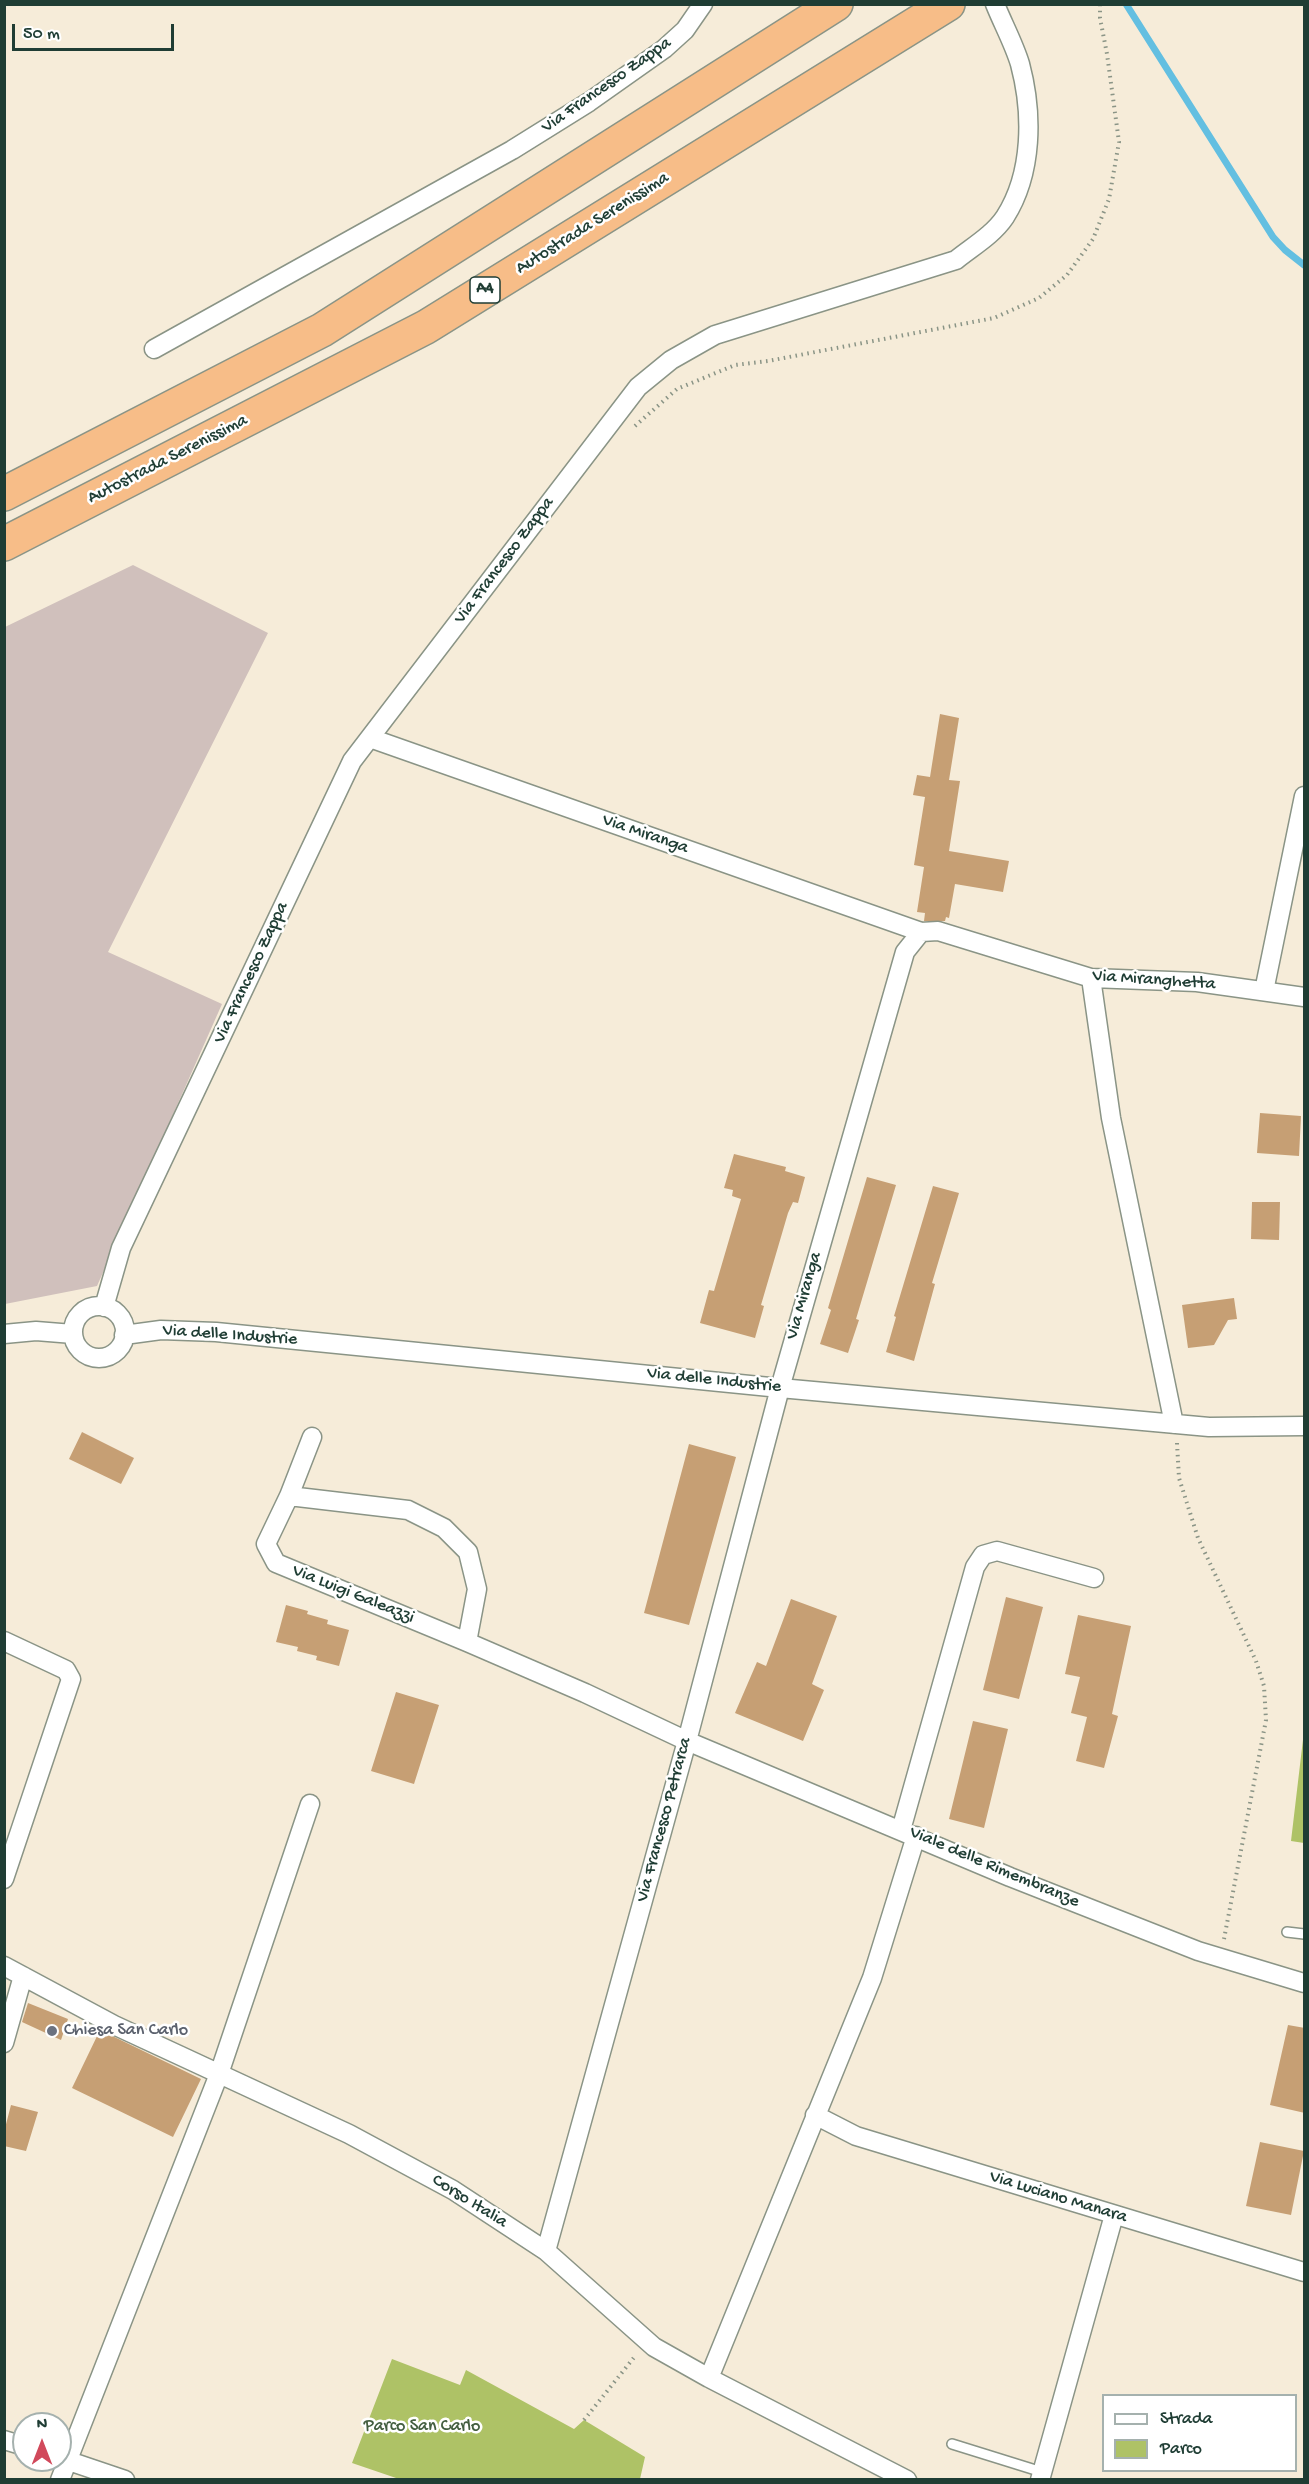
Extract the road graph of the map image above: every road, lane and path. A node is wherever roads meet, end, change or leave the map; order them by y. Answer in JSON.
{"nodes":[{"id":1,"x":704,"y":4,"type":"edge"},
{"id":2,"x":836,"y":4,"type":"edge"},
{"id":3,"x":948,"y":4,"type":"edge"},
{"id":4,"x":998,"y":11,"type":"edge"},
{"id":5,"x":154,"y":350,"type":"dead end"},
{"id":6,"x":4,"y":494,"type":"edge"},
{"id":7,"x":4,"y":544,"type":"edge"},
{"id":8,"x":370,"y":738,"type":"junction"},
{"id":9,"x":1305,"y":796,"type":"edge"},
{"id":10,"x":930,"y":931,"type":"junction"},
{"id":11,"x":1091,"y":978,"type":"junction"},
{"id":12,"x":1264,"y":991,"type":"junction"},
{"id":13,"x":1305,"y":997,"type":"edge"},
{"id":14,"x":104,"y":1307,"type":"junction"},
{"id":15,"x":4,"y":1334,"type":"edge"},
{"id":16,"x":73,"y":1335,"type":"junction"},
{"id":17,"x":124,"y":1335,"type":"junction"},
{"id":18,"x":780,"y":1388,"type":"junction"},
{"id":19,"x":1167,"y":1424,"type":"junction"},
{"id":20,"x":1305,"y":1426,"type":"edge"},
{"id":21,"x":312,"y":1437,"type":"dead end"},
{"id":22,"x":289,"y":1496,"type":"junction"},
{"id":23,"x":1094,"y":1578,"type":"dead end"},
{"id":24,"x":4,"y":1641,"type":"edge"},
{"id":25,"x":467,"y":1642,"type":"junction"},
{"id":26,"x":687,"y":1741,"type":"junction"},
{"id":27,"x":310,"y":1804,"type":"dead end"},
{"id":28,"x":909,"y":1833,"type":"junction"},
{"id":29,"x":4,"y":1879,"type":"edge"},
{"id":30,"x":1287,"y":1932,"type":"dead end"},
{"id":31,"x":1305,"y":1934,"type":"edge"},
{"id":32,"x":1221,"y":1957,"type":"junction"},
{"id":33,"x":4,"y":1966,"type":"edge"},
{"id":34,"x":23,"y":1976,"type":"junction"},
{"id":35,"x":1305,"y":1983,"type":"edge"},
{"id":36,"x":4,"y":2043,"type":"edge"},
{"id":37,"x":219,"y":2073,"type":"junction"},
{"id":38,"x":815,"y":2115,"type":"junction"},
{"id":39,"x":1114,"y":2215,"type":"junction"},
{"id":40,"x":546,"y":2251,"type":"junction"},
{"id":41,"x":1305,"y":2272,"type":"edge"},
{"id":42,"x":647,"y":2340,"type":"junction"},
{"id":43,"x":709,"y":2378,"type":"junction"},
{"id":44,"x":584,"y":2420,"type":"dead end"},
{"id":45,"x":72,"y":2439,"type":"edge"},
{"id":46,"x":952,"y":2444,"type":"dead end"},
{"id":47,"x":72,"y":2462,"type":"edge"},
{"id":48,"x":1041,"y":2476,"type":"edge"},
{"id":49,"x":125,"y":2480,"type":"edge"},
{"id":50,"x":907,"y":2480,"type":"edge"}],
"edges":[{"from":1,"to":5,"type":"street","name":"Via Francesco Zappa"},
{"from":2,"to":6,"type":"highway"},
{"from":3,"to":7,"type":"highway","name":"Autostrada Serenissima","number":"A4"},
{"from":4,"to":8,"type":"street","name":"Via Francesco Zappa"},
{"from":8,"to":10,"type":"street","name":"Via Miranga"},
{"from":8,"to":14,"type":"street","name":"Via Francesco Zappa"},
{"from":9,"to":12,"type":"street"},
{"from":10,"to":11,"type":"street","name":"Via Miranghetta"},
{"from":10,"to":18,"type":"street","name":"Via Miranga"},
{"from":11,"to":12,"type":"street","name":"Via Miranghetta"},
{"from":11,"to":19,"type":"street"},
{"from":12,"to":13,"type":"street","name":"Via Miranghetta"},
{"from":14,"to":16,"type":"street"},
{"from":14,"to":17,"type":"street"},
{"from":15,"to":16,"type":"street"},
{"from":16,"to":17,"type":"street"},
{"from":17,"to":18,"type":"street","name":"Via delle Industrie"},
{"from":18,"to":19,"type":"street","name":"Via delle Industrie"},
{"from":18,"to":26,"type":"street","name":"Via Francesco Petrarca"},
{"from":19,"to":20,"type":"street","name":"Via delle Industrie"},
{"from":19,"to":32,"type":"path"},
{"from":21,"to":22,"type":"street","name":"Via Luigi Galeazzi"},
{"from":22,"to":25,"type":"street","name":"Via Luigi Galeazzi"},
{"from":22,"to":25,"type":"street"},
{"from":23,"to":28,"type":"street"},
{"from":24,"to":29,"type":"street"},
{"from":25,"to":26,"type":"street","name":"Via Luigi Galeazzi"},
{"from":26,"to":28,"type":"street","name":"Viale delle Rimembranze"},
{"from":26,"to":40,"type":"street","name":"Via Francesco Petrarca"},
{"from":27,"to":37,"type":"street"},
{"from":28,"to":32,"type":"street","name":"Viale delle Rimembranze"},
{"from":28,"to":38,"type":"street"},
{"from":30,"to":31,"type":"lane"},
{"from":32,"to":35,"type":"street","name":"Viale delle Rimembranze"},
{"from":33,"to":34,"type":"street","name":"Corso Italia"},
{"from":34,"to":36,"type":"street"},
{"from":34,"to":37,"type":"street","name":"Corso Italia"},
{"from":37,"to":40,"type":"street","name":"Corso Italia"},
{"from":37,"to":45,"type":"street"},
{"from":38,"to":39,"type":"street","name":"Via Luciano Manara"},
{"from":38,"to":43,"type":"street"},
{"from":39,"to":41,"type":"street","name":"Via Luciano Manara"},
{"from":39,"to":48,"type":"street"},
{"from":40,"to":42,"type":"street","name":"Corso Italia"},
{"from":42,"to":43,"type":"street","name":"Corso Italia"},
{"from":42,"to":44,"type":"path"},
{"from":43,"to":50,"type":"street","name":"Corso Italia"},
{"from":46,"to":48,"type":"lane"},
{"from":47,"to":49,"type":"street"}]}
